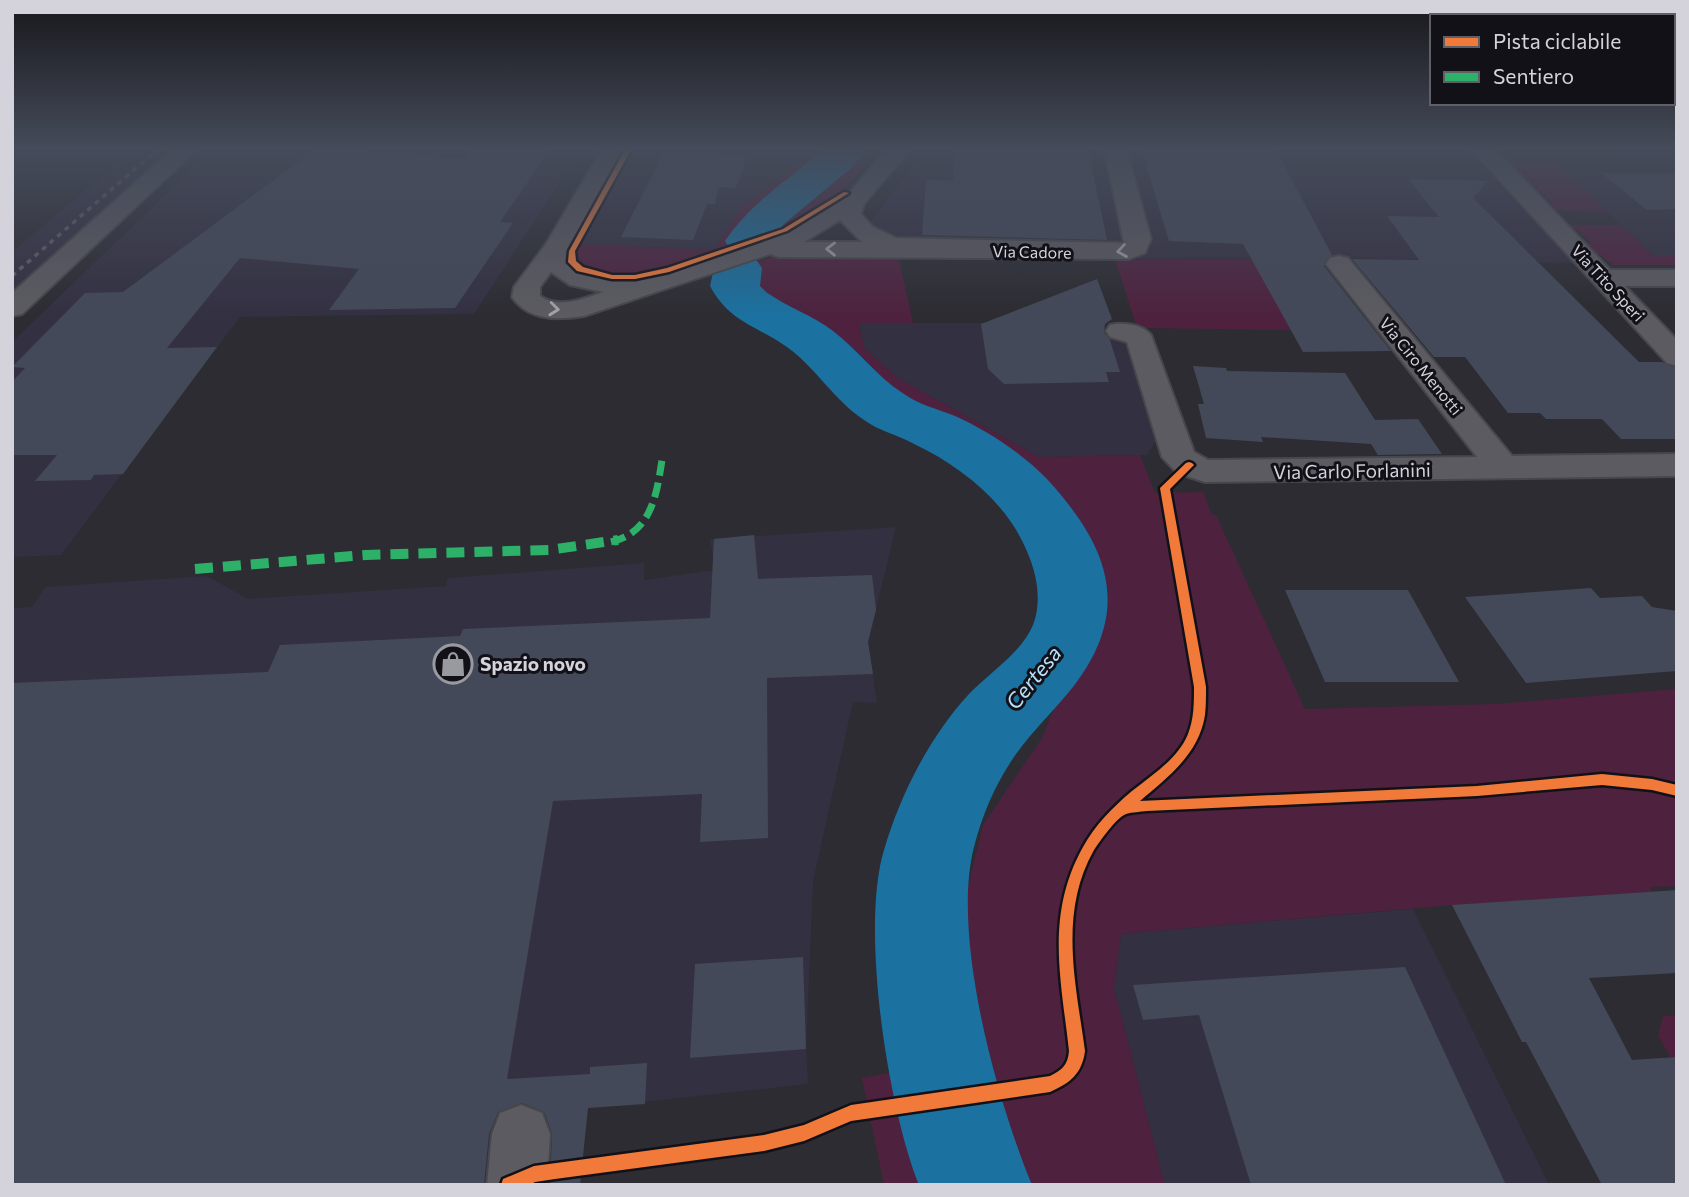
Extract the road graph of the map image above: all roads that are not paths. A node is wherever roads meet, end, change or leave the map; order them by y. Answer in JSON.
{"nodes":[{"id":1,"x":126,"y":204,"type":"edge"},
{"id":2,"x":582,"y":204,"type":"edge"},
{"id":3,"x":851,"y":204,"type":"edge"},
{"id":4,"x":852,"y":204,"type":"edge"},
{"id":5,"x":1129,"y":204,"type":"edge"},
{"id":6,"x":1533,"y":204,"type":"edge"},
{"id":7,"x":557,"y":246,"type":"junction"},
{"id":8,"x":770,"y":249,"type":"junction"},
{"id":9,"x":923,"y":249,"type":"junction"},
{"id":10,"x":1339,"y":264,"type":"dead end"},
{"id":11,"x":1603,"y":278,"type":"junction"},
{"id":12,"x":1677,"y":278,"type":"edge"},
{"id":13,"x":670,"y":279,"type":"junction"},
{"id":14,"x":12,"y":308,"type":"edge"},
{"id":15,"x":1120,"y":331,"type":"dead end"},
{"id":16,"x":1677,"y":357,"type":"edge"},
{"id":17,"x":1677,"y":465,"type":"edge"},
{"id":18,"x":1504,"y":468,"type":"junction"}],
"edges":[{"from":1,"to":14,"type":"street"},
{"from":2,"to":7,"type":"street"},
{"from":3,"to":8,"type":"street"},
{"from":4,"to":9,"type":"street","name":"Via Cadore"},
{"from":5,"to":9,"type":"street","name":"Via Cadore","one_way":true},
{"from":6,"to":11,"type":"street","name":"Via Tito Speri"},
{"from":7,"to":13,"type":"street"},
{"from":7,"to":13,"type":"street","one_way":true},
{"from":9,"to":8,"type":"street","one_way":true},
{"from":8,"to":13,"type":"street"},
{"from":10,"to":18,"type":"street","name":"Via Ciro Menotti"},
{"from":11,"to":12,"type":"street"},
{"from":11,"to":16,"type":"street","name":"Via Tito Speri"},
{"from":15,"to":18,"type":"street","name":"Via Carlo Forlanini"},
{"from":17,"to":18,"type":"street","name":"Via Carlo Forlanini"}]}
